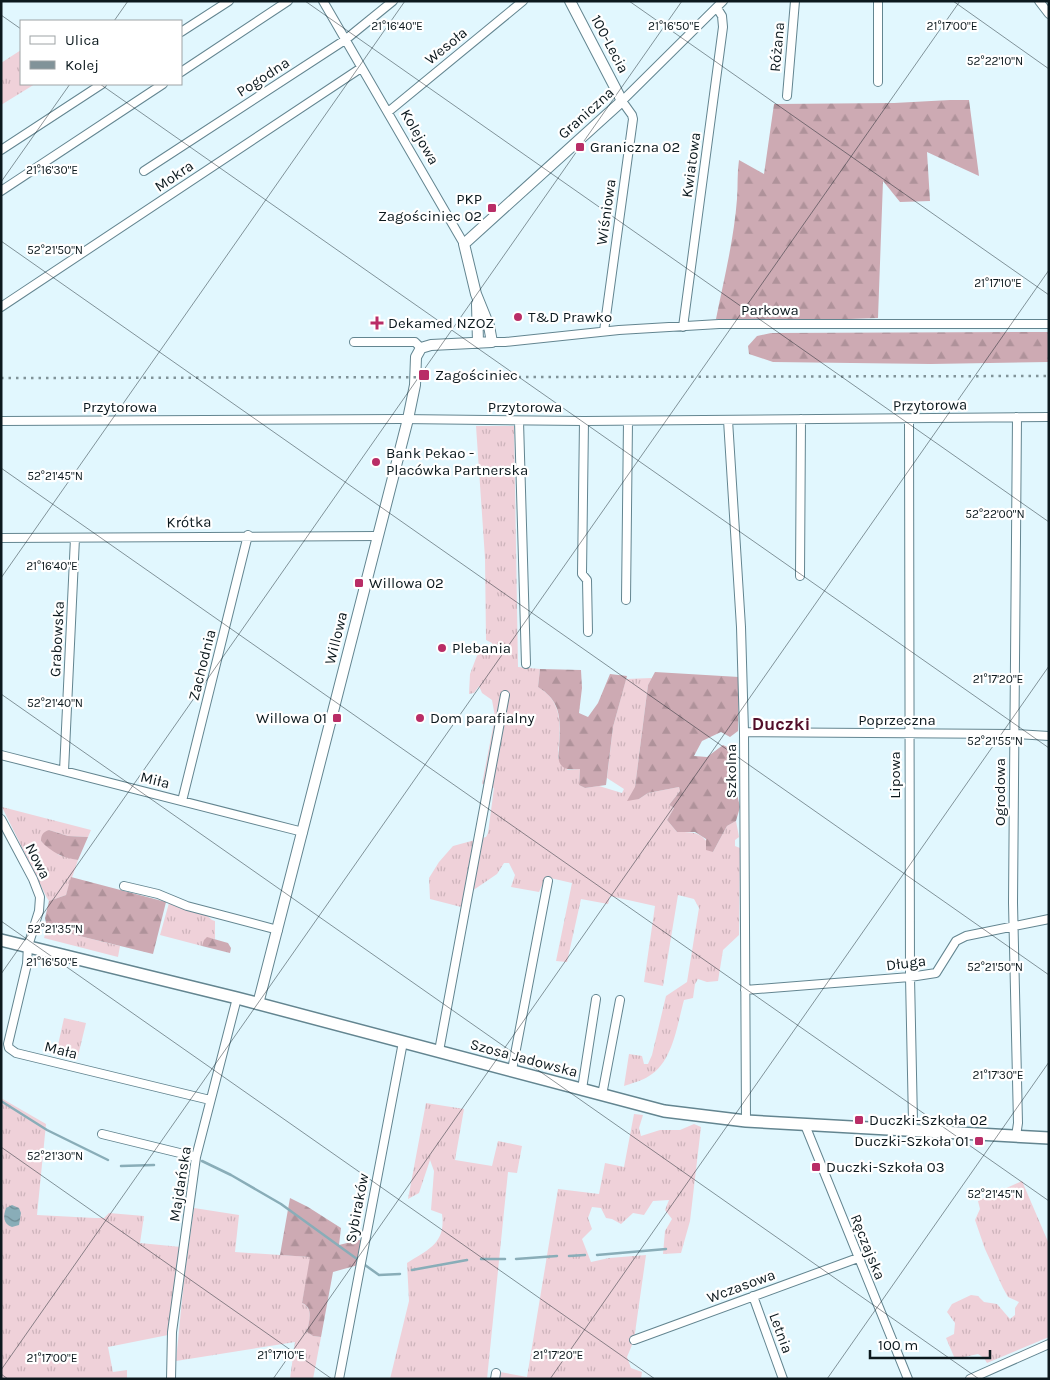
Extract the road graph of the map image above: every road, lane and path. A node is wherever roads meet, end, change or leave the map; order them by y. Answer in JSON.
{"nodes":[{"id":1,"x":229,"y":1,"type":"edge"},
{"id":2,"x":288,"y":1,"type":"edge"},
{"id":3,"x":323,"y":1,"type":"edge"},
{"id":4,"x":393,"y":1,"type":"edge"},
{"id":5,"x":522,"y":1,"type":"edge"},
{"id":6,"x":570,"y":1,"type":"edge"},
{"id":7,"x":724,"y":1,"type":"edge"},
{"id":8,"x":795,"y":1,"type":"edge"},
{"id":9,"x":878,"y":1,"type":"edge"},
{"id":10,"x":1041,"y":2,"type":"edge"},
{"id":11,"x":717,"y":8,"type":"junction"},
{"id":12,"x":1049,"y":14,"type":"edge"},
{"id":13,"x":182,"y":31,"type":"edge"},
{"id":14,"x":345,"y":40,"type":"junction"},
{"id":15,"x":362,"y":68,"type":"junction"},
{"id":16,"x":182,"y":71,"type":"edge"},
{"id":17,"x":878,"y":82,"type":"dead end"},
{"id":18,"x":100,"y":85,"type":"edge"},
{"id":19,"x":161,"y":85,"type":"edge"},
{"id":20,"x":787,"y":96,"type":"dead end"},
{"id":21,"x":622,"y":101,"type":"junction"},
{"id":22,"x":388,"y":112,"type":"junction"},
{"id":23,"x":1,"y":150,"type":"edge"},
{"id":24,"x":144,"y":171,"type":"dead end"},
{"id":25,"x":1,"y":191,"type":"edge"},
{"id":26,"x":464,"y":244,"type":"junction"},
{"id":27,"x":476,"y":294,"type":"junction"},
{"id":28,"x":1,"y":307,"type":"edge"},
{"id":29,"x":1049,"y":324,"type":"edge"},
{"id":30,"x":683,"y":327,"type":"junction"},
{"id":31,"x":604,"y":331,"type":"junction"},
{"id":32,"x":354,"y":342,"type":"dead end"},
{"id":33,"x":492,"y":342,"type":"junction"},
{"id":34,"x":478,"y":343,"type":"junction"},
{"id":35,"x":421,"y":348,"type":"junction"},
{"id":36,"x":1017,"y":417,"type":"junction"},
{"id":37,"x":1049,"y":417,"type":"edge"},
{"id":38,"x":408,"y":419,"type":"junction"},
{"id":39,"x":801,"y":419,"type":"junction"},
{"id":40,"x":728,"y":420,"type":"junction"},
{"id":41,"x":909,"y":420,"type":"junction"},
{"id":42,"x":1,"y":421,"type":"edge"},
{"id":43,"x":519,"y":421,"type":"junction"},
{"id":44,"x":584,"y":421,"type":"junction"},
{"id":45,"x":628,"y":421,"type":"junction"},
{"id":46,"x":248,"y":535,"type":"junction"},
{"id":47,"x":377,"y":536,"type":"junction"},
{"id":48,"x":1,"y":538,"type":"edge"},
{"id":49,"x":75,"y":538,"type":"junction"},
{"id":50,"x":800,"y":576,"type":"dead end"},
{"id":51,"x":626,"y":600,"type":"dead end"},
{"id":52,"x":588,"y":632,"type":"dead end"},
{"id":53,"x":526,"y":664,"type":"dead end"},
{"id":54,"x":505,"y":695,"type":"dead end"},
{"id":55,"x":744,"y":732,"type":"junction"},
{"id":56,"x":909,"y":734,"type":"junction"},
{"id":57,"x":1014,"y":734,"type":"junction"},
{"id":58,"x":1049,"y":736,"type":"edge"},
{"id":59,"x":1,"y":755,"type":"edge"},
{"id":60,"x":64,"y":771,"type":"junction"},
{"id":61,"x":182,"y":801,"type":"junction"},
{"id":62,"x":1,"y":819,"type":"edge"},
{"id":63,"x":302,"y":832,"type":"junction"},
{"id":64,"x":548,"y":881,"type":"dead end"},
{"id":65,"x":124,"y":886,"type":"dead end"},
{"id":66,"x":1049,"y":919,"type":"edge"},
{"id":67,"x":1014,"y":926,"type":"junction"},
{"id":68,"x":278,"y":930,"type":"junction"},
{"id":69,"x":1,"y":940,"type":"edge"},
{"id":70,"x":28,"y":946,"type":"junction"},
{"id":71,"x":910,"y":977,"type":"junction"},
{"id":72,"x":745,"y":990,"type":"junction"},
{"id":73,"x":237,"y":998,"type":"junction"},
{"id":74,"x":596,"y":999,"type":"dead end"},
{"id":75,"x":620,"y":1000,"type":"dead end"},
{"id":76,"x":258,"y":1004,"type":"junction"},
{"id":77,"x":403,"y":1042,"type":"junction"},
{"id":78,"x":439,"y":1051,"type":"junction"},
{"id":79,"x":512,"y":1070,"type":"junction"},
{"id":80,"x":582,"y":1089,"type":"junction"},
{"id":81,"x":602,"y":1095,"type":"junction"},
{"id":82,"x":210,"y":1100,"type":"junction"},
{"id":83,"x":746,"y":1121,"type":"junction"},
{"id":84,"x":805,"y":1125,"type":"junction"},
{"id":85,"x":911,"y":1130,"type":"junction"},
{"id":86,"x":102,"y":1134,"type":"dead end"},
{"id":87,"x":1016,"y":1136,"type":"junction"},
{"id":88,"x":1049,"y":1138,"type":"edge"},
{"id":89,"x":196,"y":1157,"type":"junction"},
{"id":90,"x":858,"y":1258,"type":"junction"},
{"id":91,"x":753,"y":1296,"type":"junction"},
{"id":92,"x":634,"y":1340,"type":"dead end"},
{"id":93,"x":1049,"y":1344,"type":"edge"},
{"id":94,"x":171,"y":1379,"type":"edge"},
{"id":95,"x":339,"y":1379,"type":"edge"},
{"id":96,"x":783,"y":1379,"type":"edge"},
{"id":97,"x":908,"y":1379,"type":"edge"},
{"id":98,"x":970,"y":1379,"type":"edge"}],
"edges":[{"from":1,"to":13,"type":"street"},
{"from":2,"to":16,"type":"street"},
{"from":3,"to":14,"type":"street","name":"Kolejowa"},
{"from":4,"to":14,"type":"street","name":"Pogodna"},
{"from":5,"to":22,"type":"street","name":"Wesoła"},
{"from":6,"to":21,"type":"street","name":"100-Lecia"},
{"from":7,"to":11,"type":"street","name":"Graniczna"},
{"from":8,"to":20,"type":"street","name":"Różana"},
{"from":9,"to":17,"type":"street"},
{"from":10,"to":12,"type":"street"},
{"from":11,"to":21,"type":"street","name":"Graniczna"},
{"from":11,"to":30,"type":"street","name":"Kwiatowa"},
{"from":14,"to":15,"type":"street","name":"Kolejowa"},
{"from":14,"to":24,"type":"street","name":"Pogodna"},
{"from":15,"to":22,"type":"street","name":"Kolejowa"},
{"from":15,"to":28,"type":"street","name":"Mokra"},
{"from":18,"to":23,"type":"street"},
{"from":19,"to":25,"type":"street"},
{"from":21,"to":26,"type":"street","name":"Graniczna"},
{"from":21,"to":31,"type":"street","name":"Wiśniowa"},
{"from":22,"to":26,"type":"street","name":"Kolejowa"},
{"from":26,"to":27,"type":"street","name":"Kolejowa"},
{"from":27,"to":33,"type":"street","name":"Kolejowa"},
{"from":27,"to":34,"type":"street","name":"Kolejowa"},
{"from":29,"to":30,"type":"street","name":"Parkowa"},
{"from":30,"to":31,"type":"street","name":"Parkowa"},
{"from":31,"to":33,"type":"street","name":"Parkowa"},
{"from":32,"to":35,"type":"street"},
{"from":33,"to":34,"type":"street"},
{"from":34,"to":35,"type":"street"},
{"from":35,"to":38,"type":"street","name":"Willowa"},
{"from":36,"to":37,"type":"street","name":"Przytorowa"},
{"from":36,"to":41,"type":"street","name":"Przytorowa"},
{"from":36,"to":57,"type":"street","name":"Ogrodowa"},
{"from":38,"to":42,"type":"street","name":"Przytorowa"},
{"from":38,"to":43,"type":"street","name":"Przytorowa"},
{"from":38,"to":47,"type":"street","name":"Willowa"},
{"from":39,"to":40,"type":"street","name":"Przytorowa"},
{"from":39,"to":41,"type":"street","name":"Przytorowa"},
{"from":39,"to":50,"type":"street"},
{"from":40,"to":45,"type":"street","name":"Przytorowa"},
{"from":40,"to":55,"type":"street","name":"Szkolna"},
{"from":41,"to":56,"type":"street","name":"Lipowa"},
{"from":43,"to":44,"type":"street","name":"Przytorowa"},
{"from":43,"to":53,"type":"street"},
{"from":44,"to":45,"type":"street","name":"Przytorowa"},
{"from":44,"to":52,"type":"street"},
{"from":45,"to":51,"type":"street"},
{"from":46,"to":47,"type":"street","name":"Krótka"},
{"from":46,"to":49,"type":"street","name":"Krótka"},
{"from":46,"to":61,"type":"street","name":"Zachodnia"},
{"from":47,"to":63,"type":"street","name":"Willowa"},
{"from":48,"to":49,"type":"street","name":"Krótka"},
{"from":49,"to":60,"type":"street","name":"Grabowska"},
{"from":54,"to":78,"type":"street"},
{"from":55,"to":56,"type":"street","name":"Poprzeczna"},
{"from":55,"to":72,"type":"street","name":"Szkolna"},
{"from":56,"to":57,"type":"street","name":"Poprzeczna"},
{"from":56,"to":71,"type":"street","name":"Lipowa"},
{"from":57,"to":58,"type":"street","name":"Poprzeczna"},
{"from":57,"to":67,"type":"street","name":"Ogrodowa"},
{"from":59,"to":60,"type":"street","name":"Miła"},
{"from":60,"to":61,"type":"street","name":"Miła"},
{"from":61,"to":63,"type":"street","name":"Miła"},
{"from":62,"to":70,"type":"street","name":"Nowa"},
{"from":63,"to":68,"type":"street","name":"Willowa"},
{"from":64,"to":79,"type":"street"},
{"from":65,"to":68,"type":"street"},
{"from":66,"to":67,"type":"street","name":"Długa"},
{"from":67,"to":71,"type":"street","name":"Długa"},
{"from":67,"to":87,"type":"street","name":"Ogrodowa"},
{"from":68,"to":76,"type":"street","name":"Willowa"},
{"from":69,"to":70,"type":"main road","name":"Szosa Jadowska"},
{"from":70,"to":73,"type":"main road","name":"Szosa Jadowska"},
{"from":70,"to":82,"type":"street","name":"Mała"},
{"from":71,"to":72,"type":"street","name":"Długa"},
{"from":71,"to":85,"type":"street","name":"Lipowa"},
{"from":72,"to":83,"type":"street","name":"Szkolna"},
{"from":73,"to":76,"type":"main road","name":"Szosa Jadowska"},
{"from":73,"to":82,"type":"street","name":"Majdańska"},
{"from":74,"to":80,"type":"street"},
{"from":75,"to":81,"type":"street"},
{"from":76,"to":77,"type":"main road","name":"Szosa Jadowska"},
{"from":77,"to":78,"type":"main road","name":"Szosa Jadowska"},
{"from":77,"to":95,"type":"street","name":"Sybiraków"},
{"from":78,"to":79,"type":"main road","name":"Szosa Jadowska"},
{"from":79,"to":80,"type":"main road","name":"Szosa Jadowska"},
{"from":80,"to":81,"type":"main road","name":"Szosa Jadowska"},
{"from":81,"to":83,"type":"main road","name":"Szosa Jadowska"},
{"from":82,"to":89,"type":"street","name":"Majdańska"},
{"from":83,"to":84,"type":"main road","name":"Szosa Jadowska"},
{"from":84,"to":85,"type":"main road","name":"Szosa Jadowska"},
{"from":84,"to":90,"type":"street","name":"Ręczajska"},
{"from":85,"to":87,"type":"main road","name":"Szosa Jadowska"},
{"from":86,"to":89,"type":"street"},
{"from":87,"to":88,"type":"main road","name":"Szosa Jadowska"},
{"from":89,"to":94,"type":"street","name":"Majdańska"},
{"from":90,"to":91,"type":"street","name":"Wczasowa"},
{"from":90,"to":97,"type":"street","name":"Ręczajska"},
{"from":91,"to":92,"type":"street","name":"Wczasowa"},
{"from":91,"to":96,"type":"street","name":"Letnia"},
{"from":93,"to":98,"type":"street"}]}
